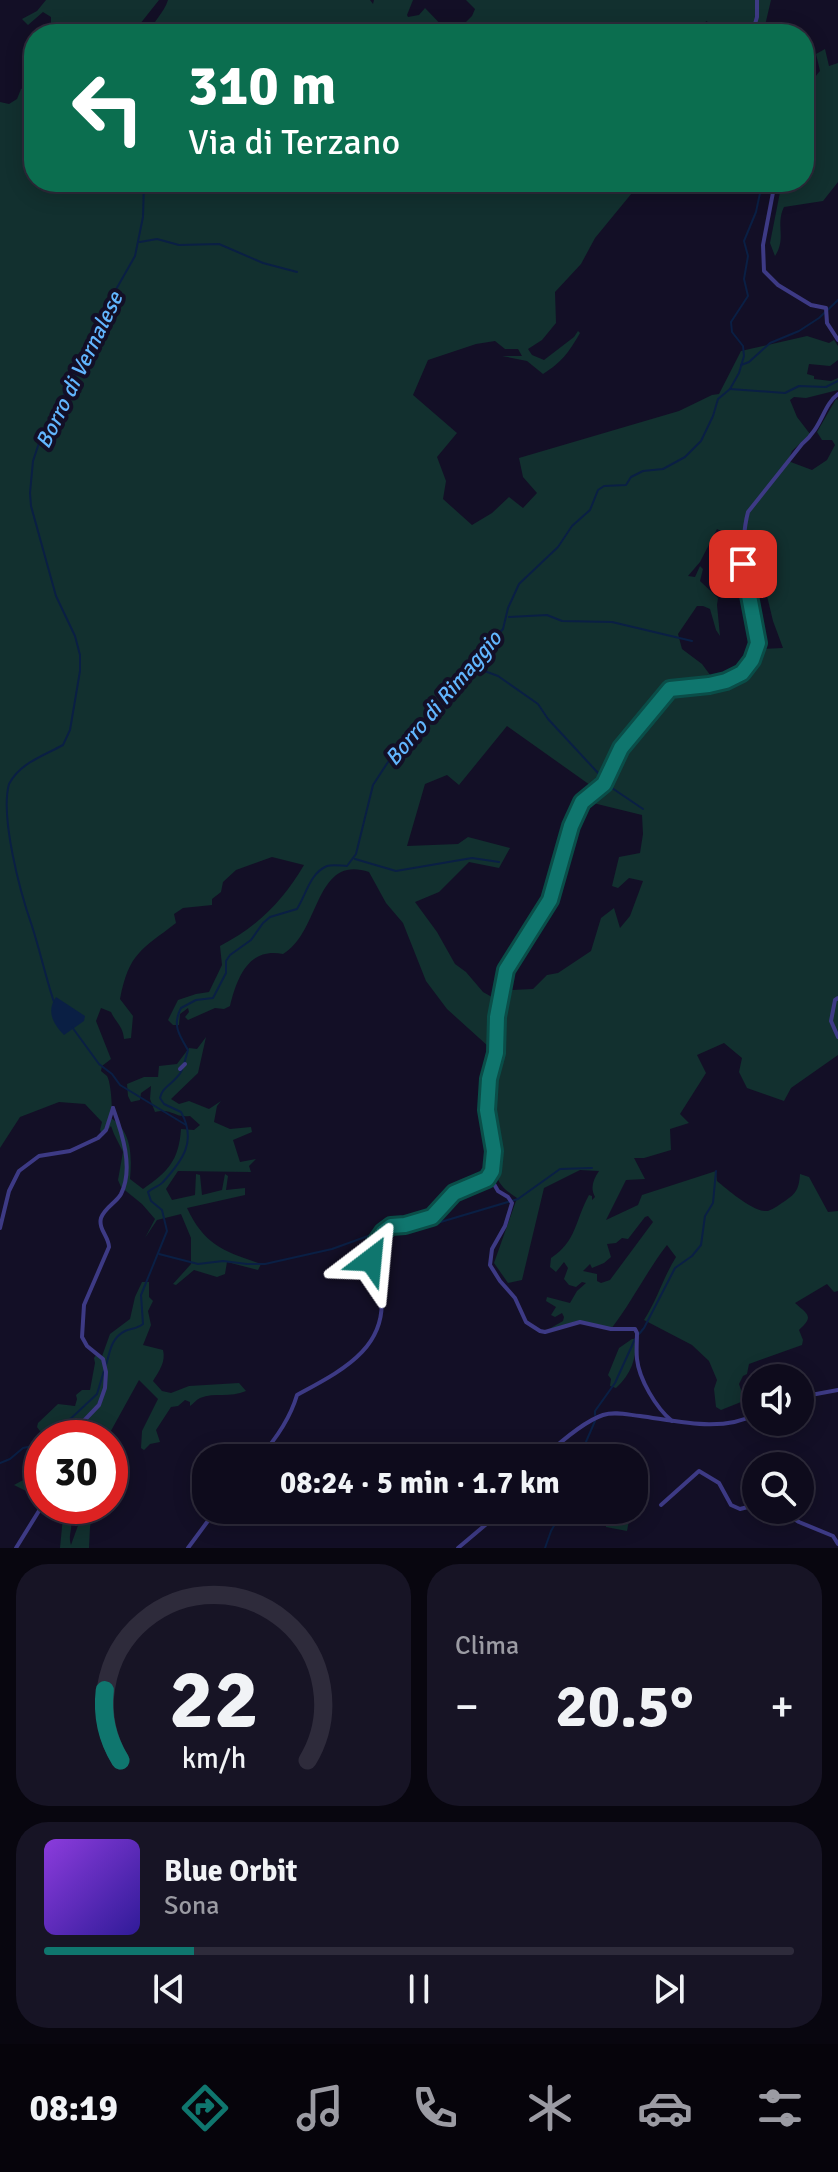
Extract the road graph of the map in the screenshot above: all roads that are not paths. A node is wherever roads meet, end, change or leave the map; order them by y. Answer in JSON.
{"nodes":[{"id":1,"x":757,"y":0,"type":"edge"},
{"id":2,"x":755,"y":24,"type":"edge"},
{"id":3,"x":773,"y":192,"type":"edge"},
{"id":4,"x":838,"y":340,"type":"edge"},
{"id":5,"x":838,"y":394,"type":"edge"},
{"id":6,"x":838,"y":998,"type":"edge"},
{"id":7,"x":838,"y":1037,"type":"edge"},
{"id":8,"x":185,"y":1064,"type":"dead end"},
{"id":9,"x":180,"y":1069,"type":"dead end"},
{"id":10,"x":490,"y":1177,"type":"junction"},
{"id":11,"x":0,"y":1228,"type":"edge"},
{"id":12,"x":838,"y":1390,"type":"edge"},
{"id":13,"x":814,"y":1394,"type":"edge"},
{"id":14,"x":85,"y":1420,"type":"edge"},
{"id":15,"x":672,"y":1421,"type":"junction"},
{"id":16,"x":742,"y":1421,"type":"edge"},
{"id":17,"x":271,"y":1444,"type":"edge"},
{"id":18,"x":559,"y":1444,"type":"edge"},
{"id":19,"x":661,"y":1505,"type":"dead end"},
{"id":20,"x":742,"y":1508,"type":"edge"},
{"id":21,"x":31,"y":1524,"type":"edge"},
{"id":22,"x":206,"y":1524,"type":"edge"},
{"id":23,"x":486,"y":1524,"type":"edge"},
{"id":24,"x":804,"y":1524,"type":"edge"},
{"id":25,"x":838,"y":1544,"type":"edge"},
{"id":26,"x":16,"y":1548,"type":"edge"},
{"id":27,"x":188,"y":1548,"type":"edge"},
{"id":28,"x":458,"y":1548,"type":"edge"}],
"edges":[{"from":1,"to":2,"type":"street"},
{"from":3,"to":4,"type":"street"},
{"from":5,"to":10,"type":"street"},
{"from":6,"to":7,"type":"street"},
{"from":8,"to":9,"type":"street"},
{"from":10,"to":15,"type":"street"},
{"from":10,"to":17,"type":"street"},
{"from":11,"to":14,"type":"street"},
{"from":12,"to":13,"type":"street"},
{"from":15,"to":16,"type":"street"},
{"from":15,"to":18,"type":"street"},
{"from":19,"to":20,"type":"street"},
{"from":21,"to":26,"type":"street"},
{"from":22,"to":27,"type":"street"},
{"from":23,"to":28,"type":"street"},
{"from":24,"to":25,"type":"street"}]}
